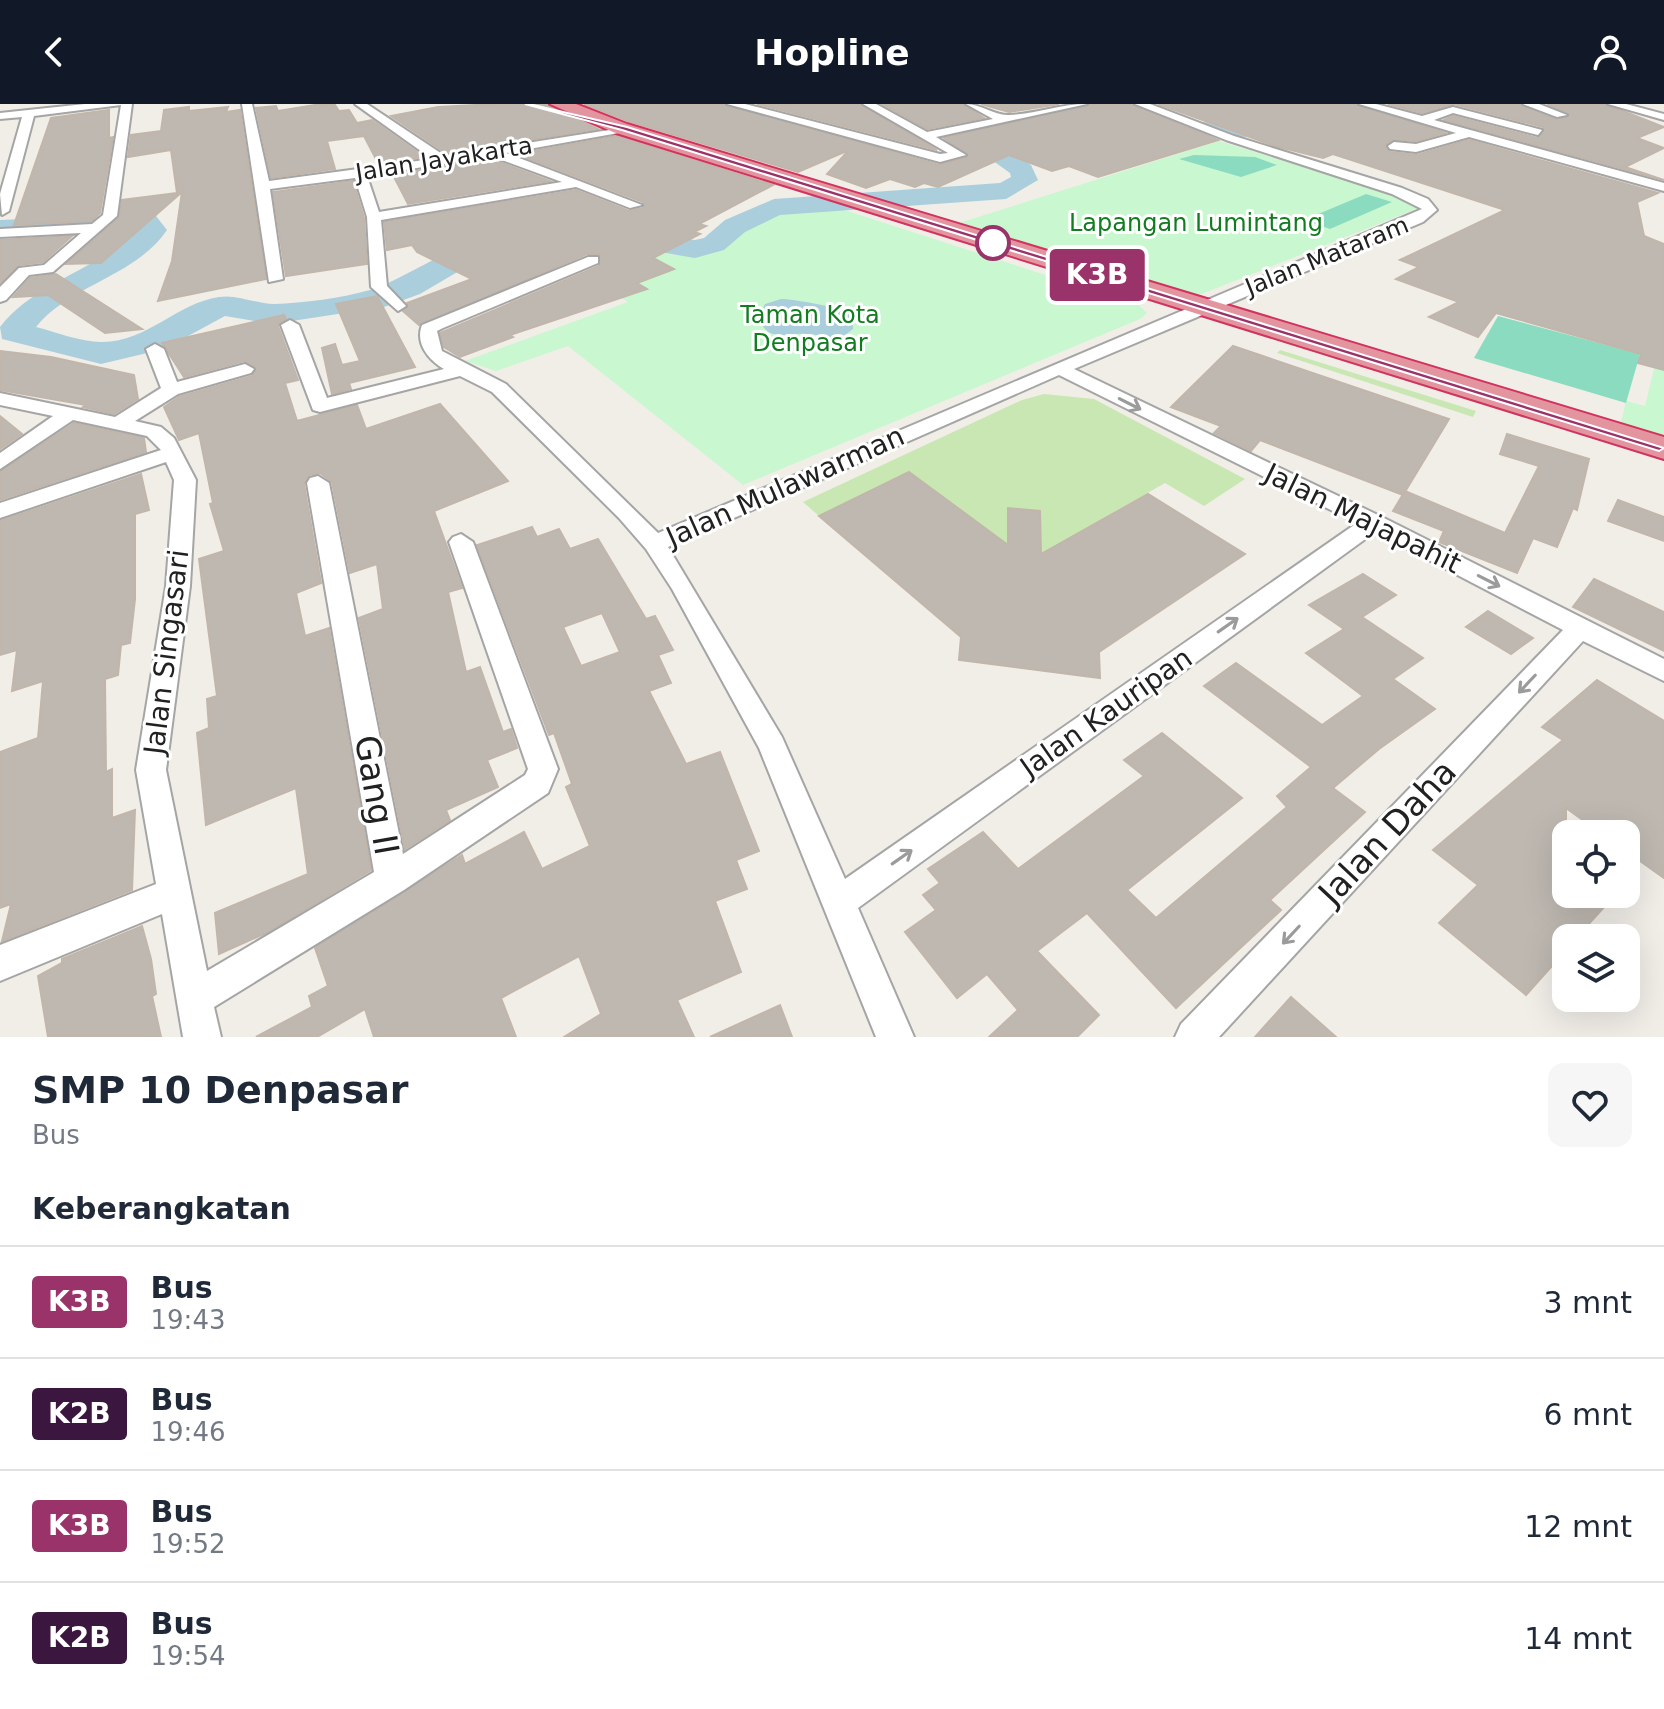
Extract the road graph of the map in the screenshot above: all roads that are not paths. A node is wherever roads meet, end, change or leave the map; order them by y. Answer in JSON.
{"nodes":[{"id":1,"x":117,"y":104,"type":"edge"},
{"id":2,"x":127,"y":104,"type":"edge"},
{"id":3,"x":247,"y":104,"type":"edge"},
{"id":4,"x":360,"y":104,"type":"edge"},
{"id":5,"x":732,"y":104,"type":"edge"},
{"id":6,"x":868,"y":104,"type":"edge"},
{"id":7,"x":971,"y":104,"type":"edge"},
{"id":8,"x":1082,"y":104,"type":"edge"},
{"id":9,"x":1140,"y":104,"type":"edge"},
{"id":10,"x":1364,"y":104,"type":"edge"},
{"id":11,"x":1528,"y":104,"type":"edge"},
{"id":12,"x":1613,"y":104,"type":"edge"},
{"id":13,"x":550,"y":106,"type":"edge"},
{"id":14,"x":56,"y":107,"type":"edge"},
{"id":15,"x":29,"y":113,"type":"junction"},
{"id":16,"x":1561,"y":115,"type":"dead end"},
{"id":17,"x":0,"y":116,"type":"edge"},
{"id":18,"x":1664,"y":117,"type":"edge"},
{"id":19,"x":1005,"y":120,"type":"junction"},
{"id":20,"x":1422,"y":120,"type":"junction"},
{"id":21,"x":622,"y":128,"type":"junction"},
{"id":22,"x":1538,"y":132,"type":"dead end"},
{"id":23,"x":1469,"y":133,"type":"junction"},
{"id":24,"x":929,"y":135,"type":"junction"},
{"id":25,"x":1394,"y":146,"type":"dead end"},
{"id":26,"x":493,"y":152,"type":"junction"},
{"id":27,"x":444,"y":161,"type":"junction"},
{"id":28,"x":360,"y":173,"type":"junction"},
{"id":29,"x":574,"y":184,"type":"junction"},
{"id":30,"x":263,"y":186,"type":"junction"},
{"id":31,"x":1664,"y":187,"type":"edge"},
{"id":32,"x":635,"y":205,"type":"dead end"},
{"id":33,"x":2,"y":211,"type":"dead end"},
{"id":34,"x":374,"y":217,"type":"junction"},
{"id":35,"x":100,"y":225,"type":"junction"},
{"id":36,"x":0,"y":233,"type":"edge"},
{"id":37,"x":593,"y":260,"type":"dead end"},
{"id":38,"x":275,"y":279,"type":"dead end"},
{"id":39,"x":0,"y":297,"type":"edge"},
{"id":40,"x":389,"y":299,"type":"dead end"},
{"id":41,"x":1201,"y":307,"type":"junction"},
{"id":42,"x":290,"y":325,"type":"dead end"},
{"id":43,"x":155,"y":349,"type":"dead end"},
{"id":44,"x":245,"y":369,"type":"dead end"},
{"id":45,"x":1060,"y":369,"type":"junction"},
{"id":46,"x":458,"y":371,"type":"junction"},
{"id":47,"x":171,"y":390,"type":"junction"},
{"id":48,"x":0,"y":399,"type":"edge"},
{"id":49,"x":70,"y":413,"type":"junction"},
{"id":50,"x":120,"y":422,"type":"junction"},
{"id":51,"x":1664,"y":448,"type":"edge"},
{"id":52,"x":172,"y":453,"type":"junction"},
{"id":53,"x":0,"y":463,"type":"edge"},
{"id":54,"x":318,"y":483,"type":"dead end"},
{"id":55,"x":0,"y":511,"type":"edge"},
{"id":56,"x":1374,"y":522,"type":"junction"},
{"id":57,"x":461,"y":542,"type":"dead end"},
{"id":58,"x":654,"y":544,"type":"junction"},
{"id":59,"x":1580,"y":628,"type":"junction"},
{"id":60,"x":1664,"y":671,"type":"edge"},
{"id":61,"x":392,"y":879,"type":"junction"},
{"id":62,"x":174,"y":893,"type":"junction"},
{"id":63,"x":839,"y":902,"type":"junction"},
{"id":64,"x":0,"y":963,"type":"edge"},
{"id":65,"x":194,"y":999,"type":"junction"},
{"id":66,"x":202,"y":1037,"type":"edge"},
{"id":67,"x":895,"y":1037,"type":"edge"},
{"id":68,"x":1194,"y":1037,"type":"edge"}],
"edges":[{"from":1,"to":14,"type":"street"},
{"from":2,"to":35,"type":"street"},
{"from":3,"to":30,"type":"street"},
{"from":4,"to":27,"type":"street"},
{"from":5,"to":24,"type":"street"},
{"from":6,"to":24,"type":"street"},
{"from":7,"to":19,"type":"street"},
{"from":8,"to":19,"type":"street"},
{"from":9,"to":41,"type":"street","name":"Jalan Mataram"},
{"from":10,"to":20,"type":"street"},
{"from":11,"to":16,"type":"street"},
{"from":12,"to":18,"type":"street"},
{"from":13,"to":21,"type":"highway"},
{"from":14,"to":15,"type":"street"},
{"from":15,"to":17,"type":"street"},
{"from":15,"to":33,"type":"street"},
{"from":19,"to":24,"type":"street"},
{"from":20,"to":22,"type":"street"},
{"from":20,"to":23,"type":"street"},
{"from":21,"to":26,"type":"street","name":"Jalan Jayakarta"},
{"from":21,"to":41,"type":"highway"},
{"from":23,"to":25,"type":"street"},
{"from":23,"to":31,"type":"street"},
{"from":26,"to":27,"type":"street","name":"Jalan Jayakarta"},
{"from":26,"to":29,"type":"street"},
{"from":27,"to":28,"type":"street","name":"Jalan Jayakarta"},
{"from":28,"to":30,"type":"street","name":"Jalan Jayakarta"},
{"from":28,"to":34,"type":"street"},
{"from":29,"to":32,"type":"street"},
{"from":29,"to":34,"type":"street"},
{"from":30,"to":38,"type":"street"},
{"from":34,"to":40,"type":"street"},
{"from":35,"to":36,"type":"street"},
{"from":35,"to":39,"type":"street"},
{"from":37,"to":46,"type":"street"},
{"from":41,"to":45,"type":"street","name":"Jalan Mulawarman"},
{"from":41,"to":51,"type":"highway"},
{"from":42,"to":46,"type":"street"},
{"from":43,"to":47,"type":"street"},
{"from":44,"to":47,"type":"street"},
{"from":45,"to":56,"type":"street","name":"Jalan Majapahit","one_way":true},
{"from":45,"to":58,"type":"street","name":"Jalan Mulawarman"},
{"from":46,"to":58,"type":"street"},
{"from":47,"to":50,"type":"street"},
{"from":48,"to":49,"type":"street"},
{"from":49,"to":50,"type":"street"},
{"from":49,"to":53,"type":"street"},
{"from":50,"to":52,"type":"street"},
{"from":52,"to":55,"type":"street"},
{"from":52,"to":62,"type":"street","name":"Jalan Singasari"},
{"from":54,"to":61,"type":"street","name":"Gang II"},
{"from":56,"to":59,"type":"street","name":"Jalan Majapahit","one_way":true},
{"from":63,"to":56,"type":"street","name":"Jalan Kauripan","one_way":true},
{"from":57,"to":61,"type":"street"},
{"from":58,"to":63,"type":"street","name":"Jalan Mulawarman"},
{"from":59,"to":60,"type":"street","name":"Jalan Majapahit"},
{"from":59,"to":68,"type":"street","name":"Jalan Daha","one_way":true},
{"from":61,"to":65,"type":"street","name":"Gang II"},
{"from":62,"to":64,"type":"street"},
{"from":62,"to":65,"type":"street","name":"Jalan Singasari"},
{"from":63,"to":67,"type":"street","name":"Jalan Mulawarman"},
{"from":65,"to":66,"type":"street","name":"Jalan Singasari"}]}
